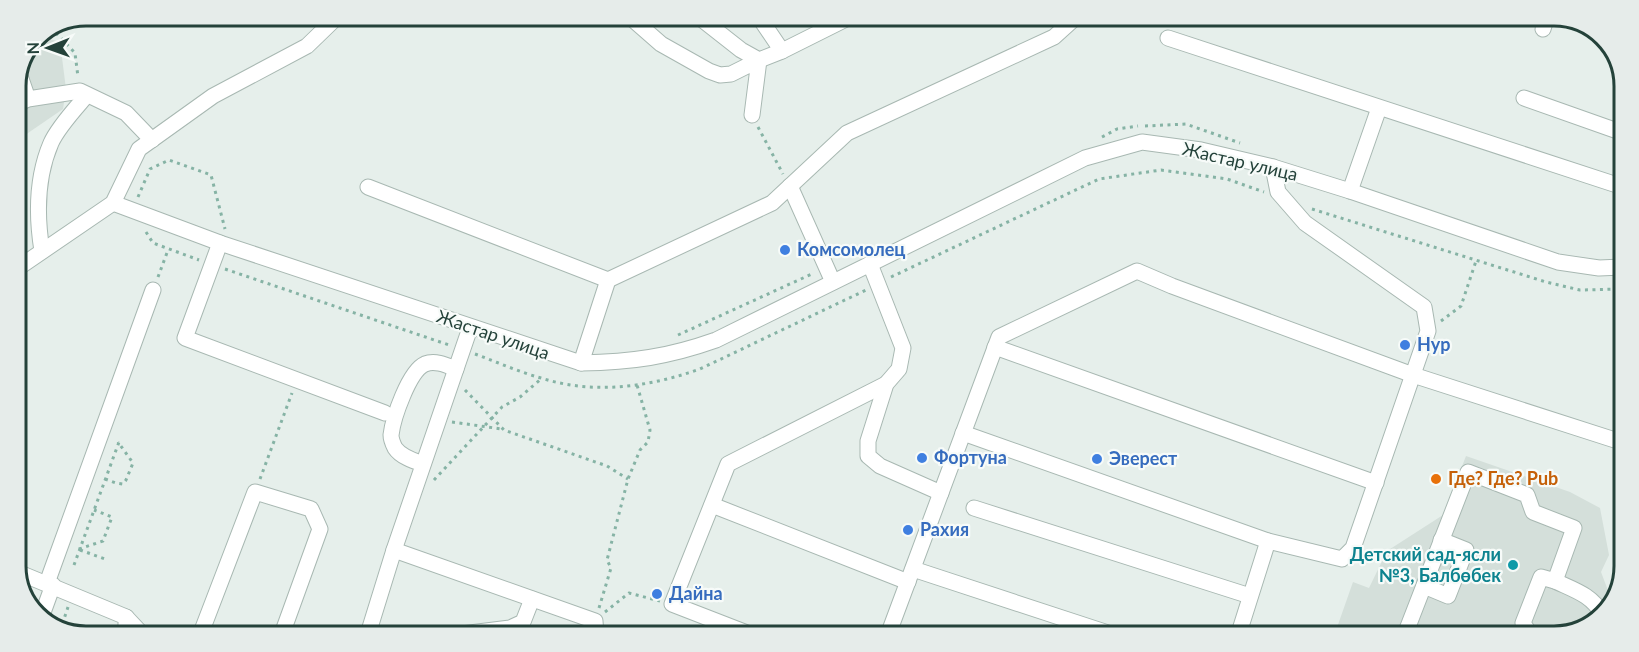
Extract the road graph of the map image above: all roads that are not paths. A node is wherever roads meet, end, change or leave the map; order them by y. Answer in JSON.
{"nodes":[{"id":1,"x":328,"y":26,"type":"edge"},
{"id":2,"x":640,"y":26,"type":"edge"},
{"id":3,"x":710,"y":26,"type":"edge"},
{"id":4,"x":765,"y":26,"type":"edge"},
{"id":5,"x":832,"y":26,"type":"edge"},
{"id":6,"x":1066,"y":26,"type":"edge"},
{"id":7,"x":1168,"y":39,"type":"dead end"},
{"id":8,"x":782,"y":51,"type":"junction"},
{"id":9,"x":759,"y":60,"type":"junction"},
{"id":10,"x":83,"y":93,"type":"junction"},
{"id":11,"x":1524,"y":98,"type":"dead end"},
{"id":12,"x":26,"y":101,"type":"edge"},
{"id":13,"x":1379,"y":108,"type":"junction"},
{"id":14,"x":752,"y":115,"type":"road end"},
{"id":15,"x":1613,"y":129,"type":"edge"},
{"id":16,"x":152,"y":140,"type":"junction"},
{"id":17,"x":1273,"y":167,"type":"junction"},
{"id":18,"x":1613,"y":184,"type":"edge"},
{"id":19,"x":790,"y":186,"type":"junction"},
{"id":20,"x":368,"y":187,"type":"dead end"},
{"id":21,"x":1350,"y":191,"type":"junction"},
{"id":22,"x":113,"y":203,"type":"junction"},
{"id":23,"x":220,"y":243,"type":"junction"},
{"id":24,"x":42,"y":251,"type":"junction"},
{"id":25,"x":26,"y":264,"type":"edge"},
{"id":26,"x":870,"y":264,"type":"junction"},
{"id":27,"x":1613,"y":267,"type":"edge"},
{"id":28,"x":608,"y":280,"type":"junction"},
{"id":29,"x":833,"y":282,"type":"junction"},
{"id":30,"x":153,"y":290,"type":"road end"},
{"id":31,"x":470,"y":328,"type":"junction"},
{"id":32,"x":995,"y":347,"type":"junction"},
{"id":33,"x":581,"y":363,"type":"junction"},
{"id":34,"x":455,"y":373,"type":"junction"},
{"id":35,"x":1413,"y":375,"type":"junction"},
{"id":36,"x":886,"y":384,"type":"junction"},
{"id":37,"x":385,"y":413,"type":"dead end"},
{"id":38,"x":963,"y":433,"type":"junction"},
{"id":39,"x":1614,"y":440,"type":"edge"},
{"id":40,"x":423,"y":464,"type":"junction"},
{"id":41,"x":1376,"y":483,"type":"junction"},
{"id":42,"x":941,"y":493,"type":"junction"},
{"id":43,"x":712,"y":505,"type":"junction"},
{"id":44,"x":974,"y":507,"type":"dead end"},
{"id":45,"x":1441,"y":540,"type":"junction"},
{"id":46,"x":1268,"y":541,"type":"junction"},
{"id":47,"x":393,"y":550,"type":"junction"},
{"id":48,"x":27,"y":575,"type":"edge"},
{"id":49,"x":910,"y":576,"type":"junction"},
{"id":50,"x":1555,"y":581,"type":"junction"},
{"id":51,"x":50,"y":584,"type":"junction"},
{"id":52,"x":1424,"y":586,"type":"junction"},
{"id":53,"x":1250,"y":596,"type":"junction"},
{"id":54,"x":532,"y":599,"type":"junction"},
{"id":55,"x":1598,"y":607,"type":"edge"},
{"id":56,"x":43,"y":609,"type":"edge"},
{"id":57,"x":126,"y":617,"type":"junction"},
{"id":58,"x":126,"y":626,"type":"edge"},
{"id":59,"x":134,"y":626,"type":"edge"},
{"id":60,"x":204,"y":626,"type":"edge"},
{"id":61,"x":285,"y":626,"type":"edge"},
{"id":62,"x":370,"y":626,"type":"edge"},
{"id":63,"x":514,"y":626,"type":"edge"},
{"id":64,"x":591,"y":626,"type":"edge"},
{"id":65,"x":729,"y":626,"type":"edge"},
{"id":66,"x":891,"y":626,"type":"edge"},
{"id":67,"x":1083,"y":626,"type":"edge"},
{"id":68,"x":1241,"y":626,"type":"edge"},
{"id":69,"x":1408,"y":626,"type":"edge"},
{"id":70,"x":1525,"y":626,"type":"edge"}],
"edges":[{"from":1,"to":16,"type":"street"},
{"from":2,"to":9,"type":"street"},
{"from":3,"to":9,"type":"street"},
{"from":4,"to":8,"type":"street"},
{"from":5,"to":8,"type":"street"},
{"from":6,"to":19,"type":"street"},
{"from":7,"to":13,"type":"street"},
{"from":8,"to":9,"type":"street"},
{"from":9,"to":14,"type":"street"},
{"from":10,"to":12,"type":"street"},
{"from":10,"to":16,"type":"street"},
{"from":10,"to":24,"type":"street"},
{"from":11,"to":15,"type":"street"},
{"from":13,"to":18,"type":"street"},
{"from":13,"to":21,"type":"street"},
{"from":16,"to":22,"type":"street"},
{"from":17,"to":21,"type":"street","name":"Жастар улица"},
{"from":17,"to":26,"type":"street","name":"Жастар улица"},
{"from":17,"to":35,"type":"street"},
{"from":19,"to":28,"type":"street"},
{"from":19,"to":29,"type":"street"},
{"from":20,"to":28,"type":"street"},
{"from":21,"to":27,"type":"street","name":"Жастар улица"},
{"from":22,"to":23,"type":"street","name":"Жастар улица"},
{"from":22,"to":24,"type":"street"},
{"from":23,"to":31,"type":"street","name":"Жастар улица"},
{"from":23,"to":37,"type":"street"},
{"from":24,"to":25,"type":"street"},
{"from":26,"to":29,"type":"street","name":"Жастар улица"},
{"from":26,"to":36,"type":"street"},
{"from":28,"to":33,"type":"street"},
{"from":29,"to":33,"type":"street","name":"Жастар улица"},
{"from":30,"to":51,"type":"street"},
{"from":31,"to":33,"type":"street","name":"Жастар улица"},
{"from":31,"to":34,"type":"street"},
{"from":32,"to":35,"type":"street"},
{"from":32,"to":38,"type":"street"},
{"from":32,"to":41,"type":"street"},
{"from":34,"to":40,"type":"street"},
{"from":34,"to":40,"type":"street"},
{"from":35,"to":39,"type":"street"},
{"from":35,"to":41,"type":"street"},
{"from":36,"to":42,"type":"street"},
{"from":36,"to":43,"type":"street"},
{"from":38,"to":42,"type":"street"},
{"from":38,"to":46,"type":"street"},
{"from":40,"to":47,"type":"street"},
{"from":41,"to":46,"type":"street"},
{"from":42,"to":49,"type":"street"},
{"from":43,"to":49,"type":"street"},
{"from":43,"to":65,"type":"street"},
{"from":44,"to":53,"type":"street"},
{"from":45,"to":50,"type":"street"},
{"from":45,"to":52,"type":"street"},
{"from":45,"to":52,"type":"street"},
{"from":46,"to":53,"type":"street"},
{"from":47,"to":54,"type":"street"},
{"from":47,"to":62,"type":"street"},
{"from":48,"to":51,"type":"street"},
{"from":49,"to":66,"type":"street"},
{"from":49,"to":67,"type":"street"},
{"from":50,"to":55,"type":"street"},
{"from":50,"to":70,"type":"street"},
{"from":51,"to":56,"type":"street"},
{"from":51,"to":57,"type":"street"},
{"from":52,"to":69,"type":"street"},
{"from":53,"to":68,"type":"street"},
{"from":54,"to":63,"type":"street"},
{"from":54,"to":64,"type":"street"},
{"from":57,"to":58,"type":"street"},
{"from":57,"to":59,"type":"street"},
{"from":60,"to":61,"type":"street"}]}
